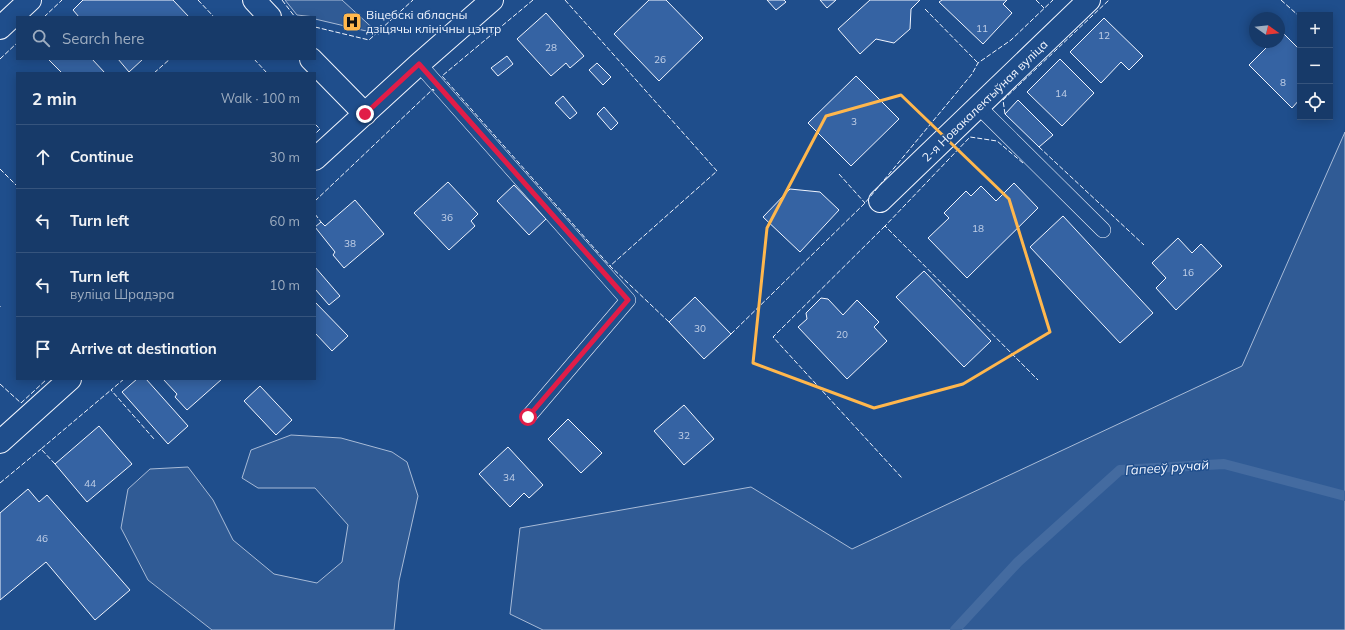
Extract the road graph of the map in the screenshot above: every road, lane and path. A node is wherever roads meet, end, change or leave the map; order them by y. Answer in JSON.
{"nodes":[{"id":1,"x":30,"y":0,"type":"edge"},
{"id":2,"x":254,"y":0,"type":"edge"},
{"id":3,"x":492,"y":0,"type":"edge"},
{"id":4,"x":1089,"y":0,"type":"edge"},
{"id":5,"x":269,"y":16,"type":"edge"},
{"id":6,"x":0,"y":28,"type":"edge"},
{"id":7,"x":312,"y":60,"type":"edge"},
{"id":8,"x":419,"y":64,"type":"junction"},
{"id":9,"x":979,"y":107,"type":"junction"},
{"id":10,"x":365,"y":114,"type":"junction"},
{"id":11,"x":316,"y":158,"type":"edge"},
{"id":12,"x":880,"y":201,"type":"dead end"},
{"id":13,"x":1103,"y":230,"type":"dead end"},
{"id":14,"x":69,"y":380,"type":"edge"},
{"id":15,"x":528,"y":417,"type":"dead end"},
{"id":16,"x":0,"y":442,"type":"edge"}],
"edges":[{"from":1,"to":6,"type":"street"},
{"from":2,"to":5,"type":"street"},
{"from":3,"to":8,"type":"street"},
{"from":4,"to":9,"type":"street","name":"2-я Новакалектыўная вуліца"},
{"from":7,"to":10,"type":"street"},
{"from":8,"to":10,"type":"street"},
{"from":8,"to":15,"type":"lane"},
{"from":9,"to":12,"type":"street","name":"2-я Новакалектыўная вуліца"},
{"from":9,"to":13,"type":"lane"},
{"from":10,"to":11,"type":"street"},
{"from":14,"to":16,"type":"street"}]}
